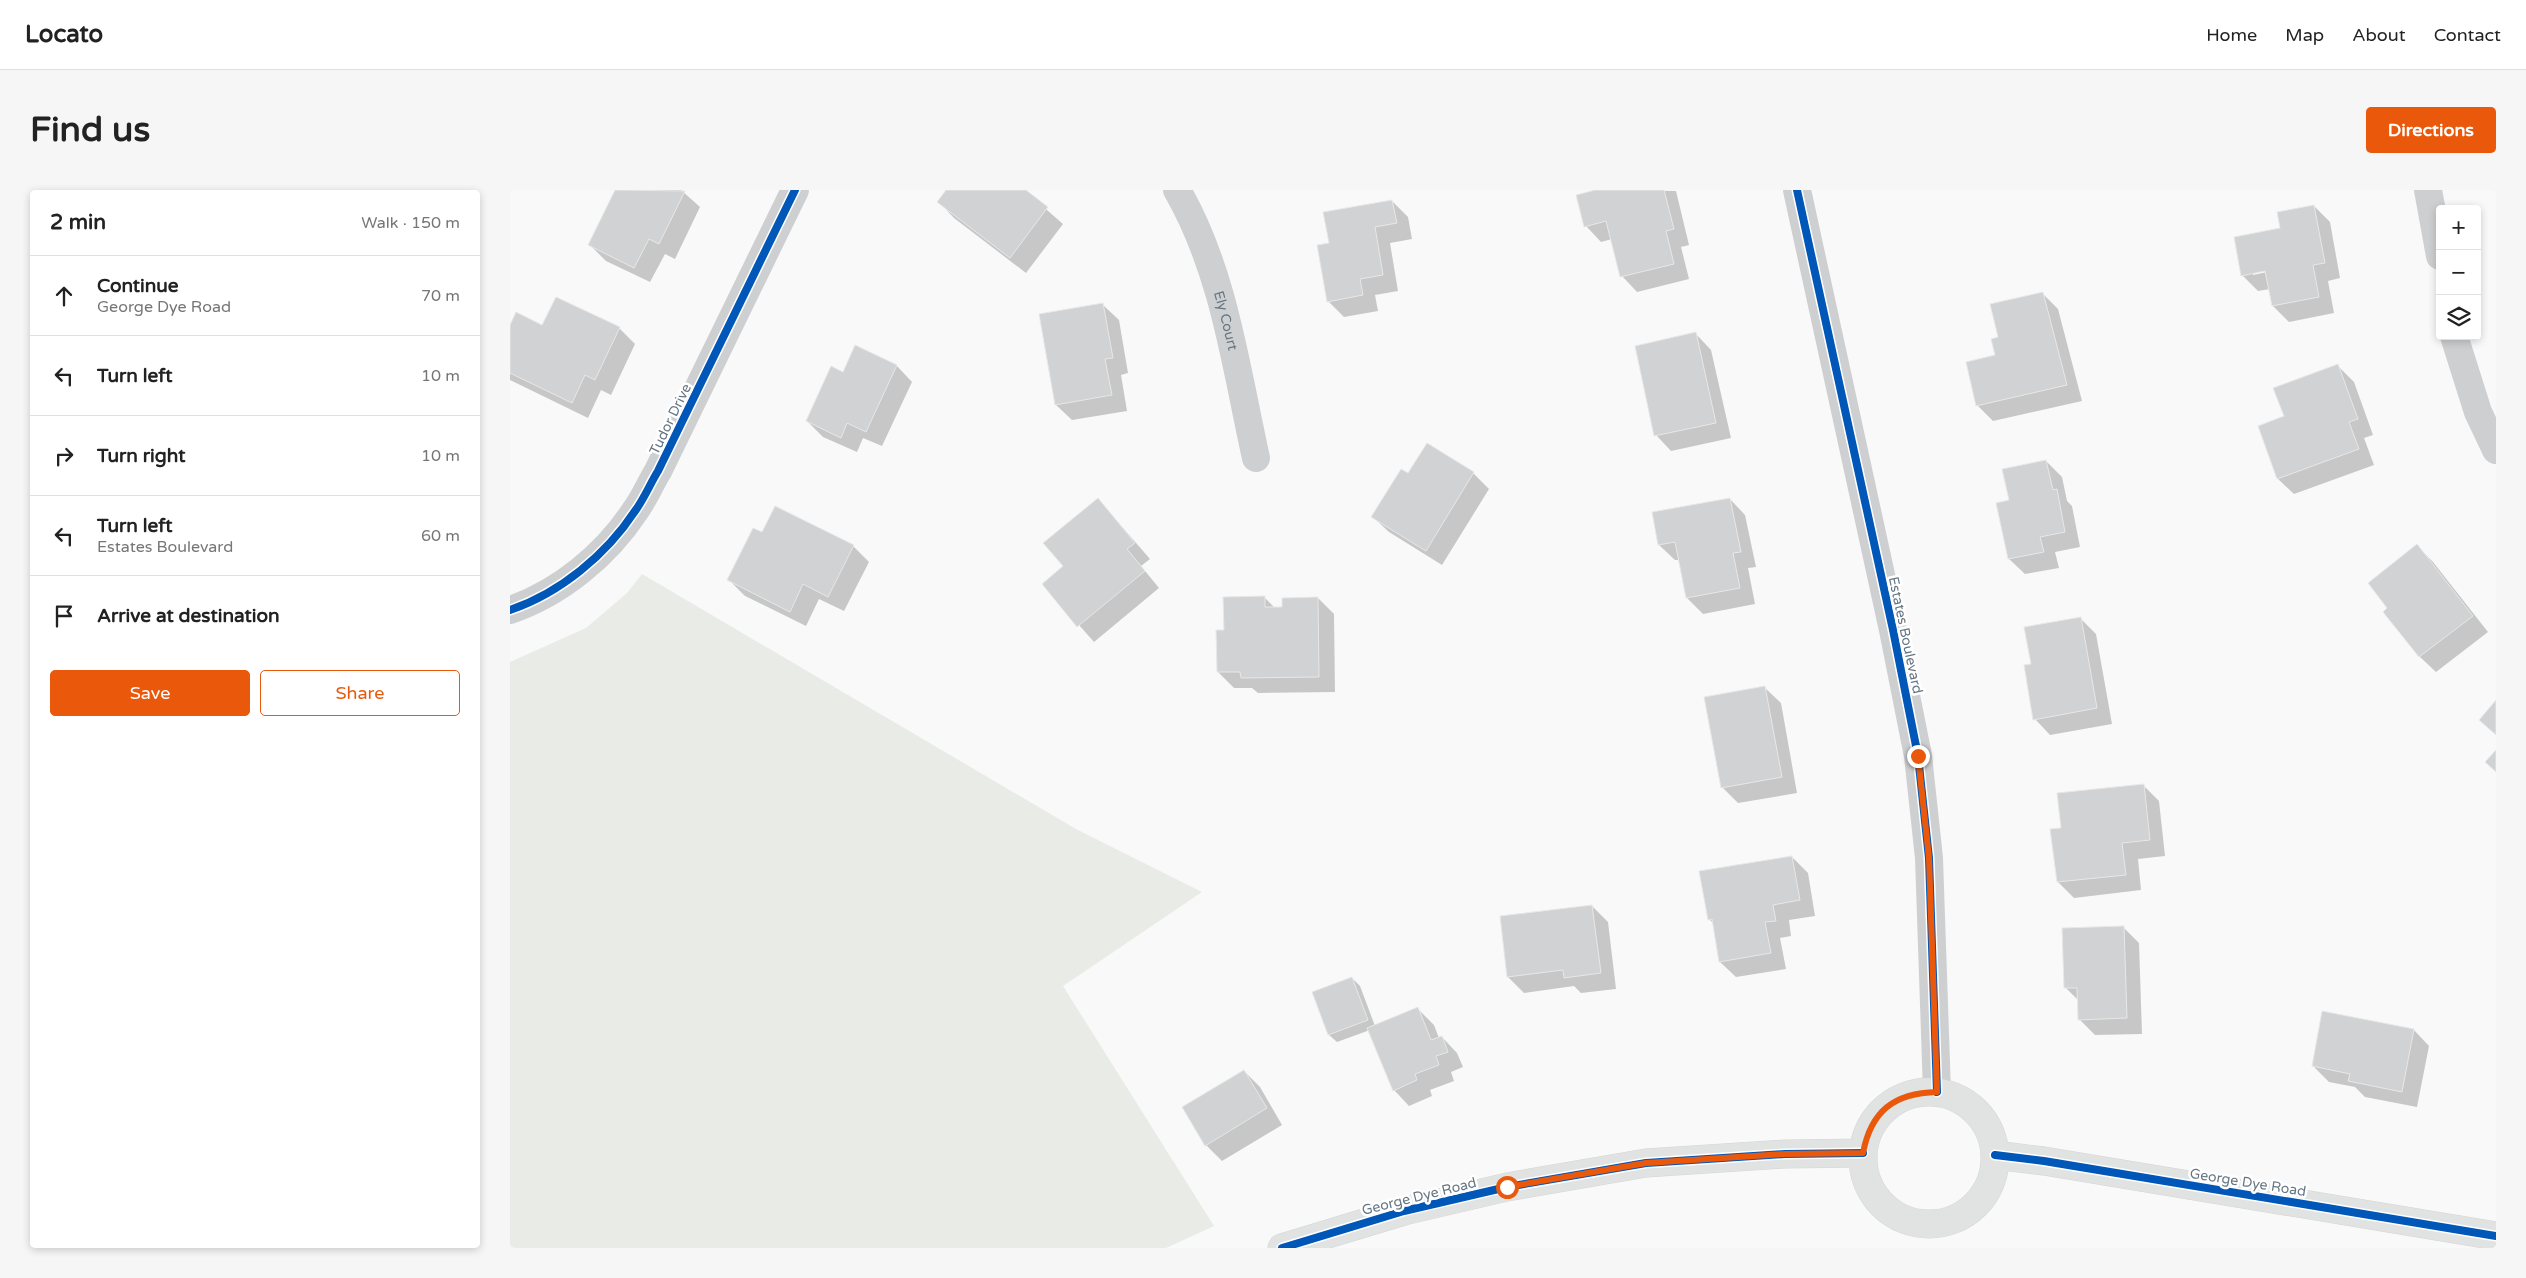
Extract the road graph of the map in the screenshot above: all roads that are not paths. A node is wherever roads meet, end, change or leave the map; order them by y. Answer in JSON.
{"nodes":[{"id":1,"x":796,"y":190,"type":"edge"},
{"id":2,"x":1177,"y":190,"type":"edge"},
{"id":3,"x":1797,"y":190,"type":"edge"},
{"id":4,"x":2428,"y":190,"type":"edge"},
{"id":5,"x":2439,"y":250,"type":"edge"},
{"id":6,"x":2455,"y":340,"type":"edge"},
{"id":7,"x":2496,"y":450,"type":"edge"},
{"id":8,"x":1256,"y":458,"type":"dead end"},
{"id":9,"x":510,"y":610,"type":"edge"},
{"id":10,"x":1937,"y":1092,"type":"junction"},
{"id":11,"x":1863,"y":1153,"type":"junction"},
{"id":12,"x":1995,"y":1155,"type":"junction"},
{"id":13,"x":1924,"y":1236,"type":"edge"},
{"id":14,"x":2496,"y":1236,"type":"edge"},
{"id":15,"x":1282,"y":1248,"type":"edge"}],
"edges":[{"from":1,"to":9,"type":"street","name":"Tudor Drive"},
{"from":2,"to":8,"type":"street","name":"Ely Court"},
{"from":3,"to":10,"type":"street","name":"Estates Boulevard"},
{"from":4,"to":5,"type":"street"},
{"from":6,"to":7,"type":"street"},
{"from":10,"to":11,"type":"street"},
{"from":10,"to":12,"type":"street"},
{"from":11,"to":13,"type":"street"},
{"from":11,"to":15,"type":"street","name":"George Dye Road"},
{"from":12,"to":13,"type":"street"},
{"from":12,"to":14,"type":"street","name":"George Dye Road"}]}
